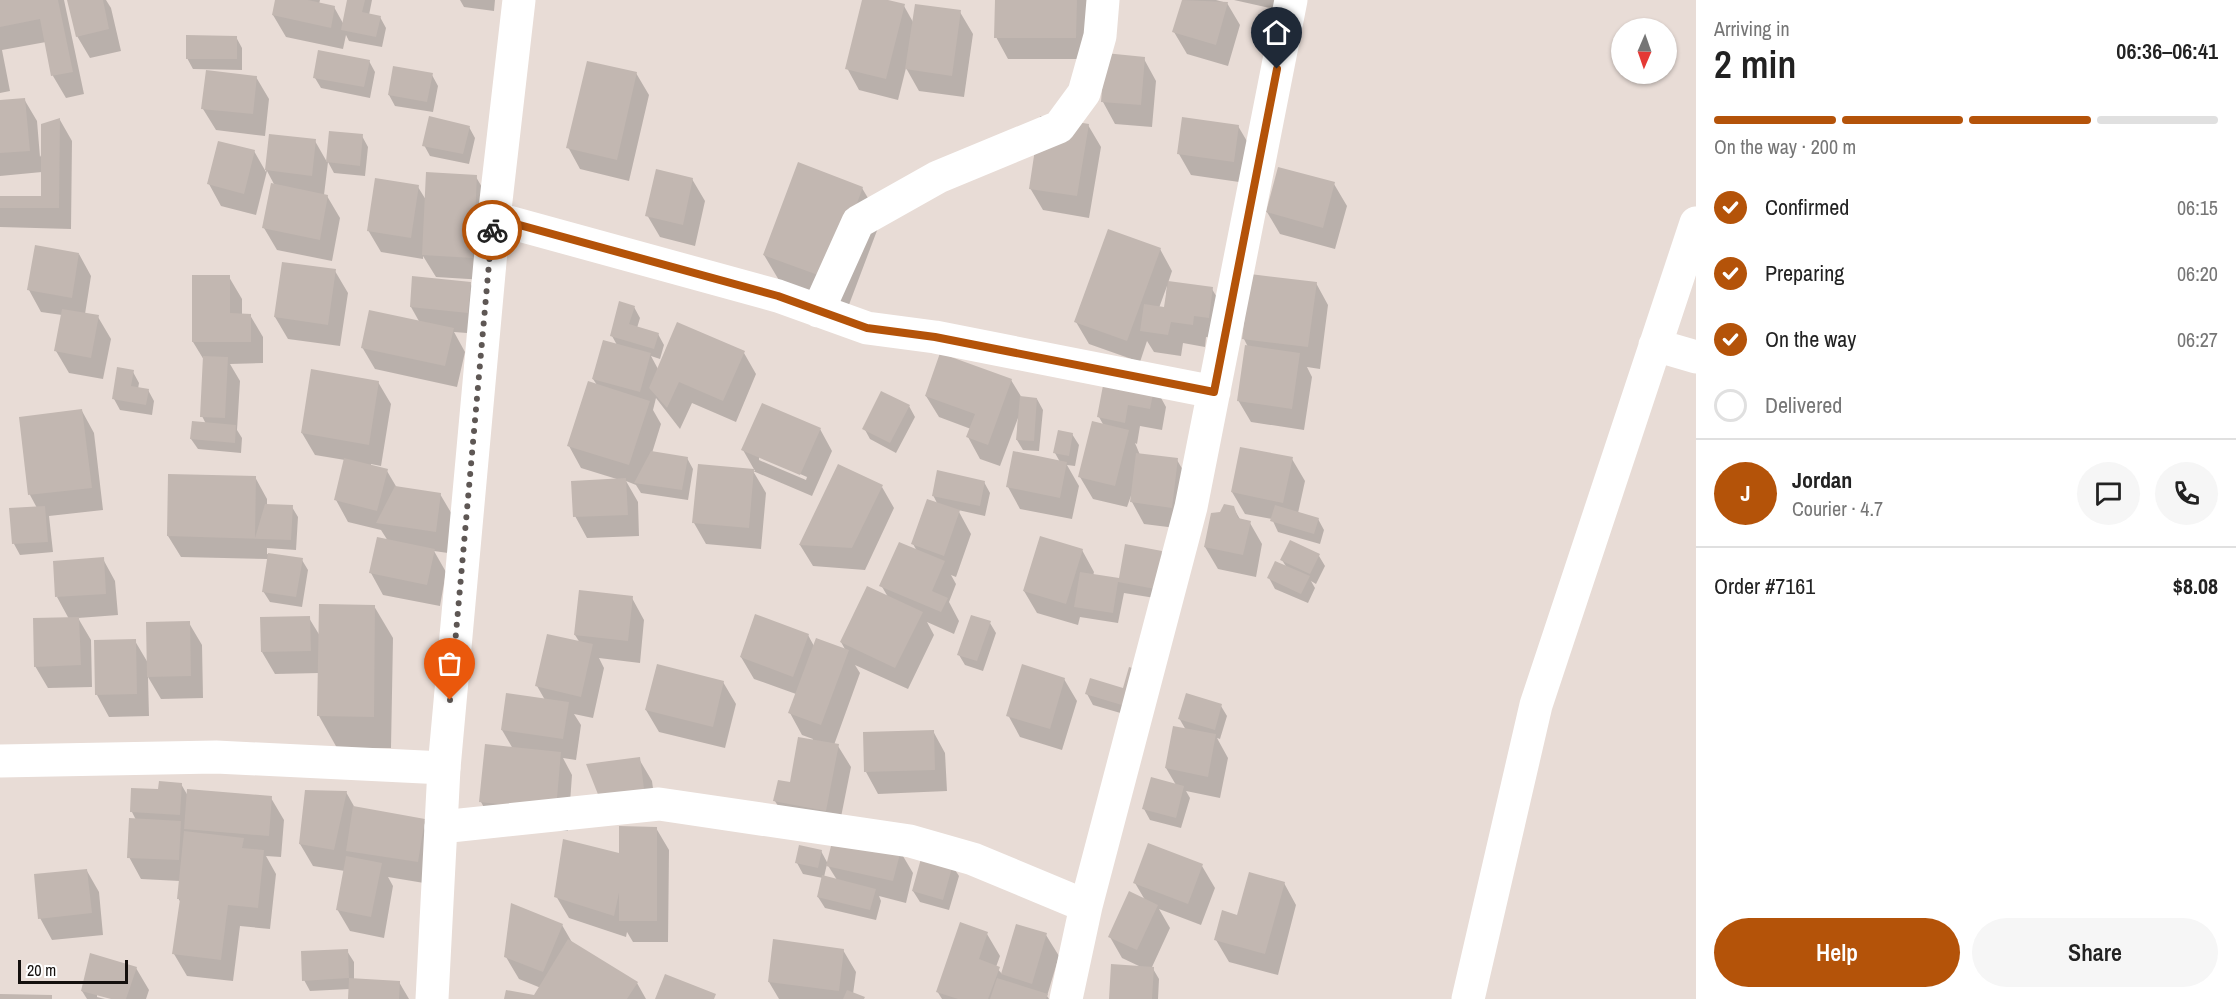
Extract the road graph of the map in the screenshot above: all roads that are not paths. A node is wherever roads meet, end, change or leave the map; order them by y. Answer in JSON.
{"nodes":[{"id":1,"x":519,"y":0,"type":"edge"},
{"id":2,"x":1103,"y":0,"type":"edge"},
{"id":3,"x":1291,"y":0,"type":"edge"},
{"id":4,"x":494,"y":218,"type":"junction"},
{"id":5,"x":1696,"y":223,"type":"edge"},
{"id":6,"x":818,"y":311,"type":"junction"},
{"id":7,"x":1655,"y":345,"type":"junction"},
{"id":8,"x":1696,"y":357,"type":"edge"},
{"id":9,"x":1214,"y":392,"type":"junction"},
{"id":10,"x":0,"y":761,"type":"edge"},
{"id":11,"x":444,"y":768,"type":"junction"},
{"id":12,"x":441,"y":827,"type":"junction"},
{"id":13,"x":1086,"y":906,"type":"junction"},
{"id":14,"x":432,"y":999,"type":"edge"},
{"id":15,"x":1066,"y":999,"type":"edge"},
{"id":16,"x":1468,"y":999,"type":"edge"}],
"edges":[{"from":1,"to":4,"type":"street"},
{"from":2,"to":6,"type":"street"},
{"from":3,"to":9,"type":"street"},
{"from":4,"to":6,"type":"street"},
{"from":4,"to":11,"type":"street"},
{"from":5,"to":7,"type":"street"},
{"from":6,"to":9,"type":"street"},
{"from":7,"to":8,"type":"street"},
{"from":7,"to":16,"type":"street"},
{"from":9,"to":13,"type":"street"},
{"from":10,"to":11,"type":"street"},
{"from":11,"to":12,"type":"street"},
{"from":12,"to":13,"type":"street"},
{"from":12,"to":14,"type":"street"},
{"from":13,"to":15,"type":"street"}]}
